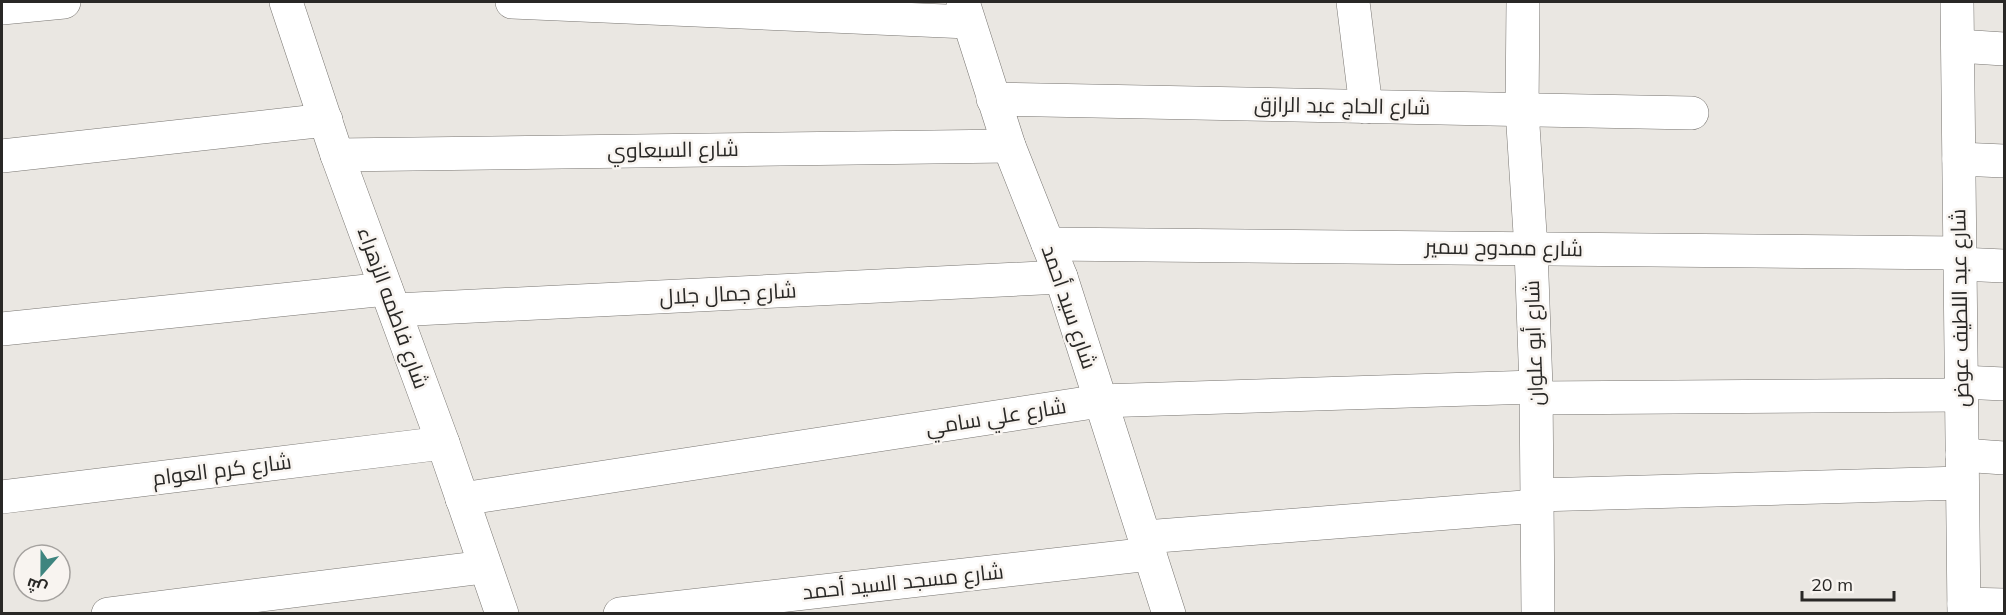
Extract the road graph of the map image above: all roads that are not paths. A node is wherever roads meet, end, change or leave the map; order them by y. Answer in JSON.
{"nodes":[{"id":1,"x":63,"y":2,"type":"edge"},
{"id":2,"x":286,"y":2,"type":"edge"},
{"id":3,"x":512,"y":2,"type":"edge"},
{"id":4,"x":1353,"y":2,"type":"edge"},
{"id":5,"x":1522,"y":2,"type":"edge"},
{"id":6,"x":1957,"y":2,"type":"edge"},
{"id":7,"x":2,"y":8,"type":"edge"},
{"id":8,"x":965,"y":12,"type":"edge"},
{"id":9,"x":1958,"y":46,"type":"junction"},
{"id":10,"x":2004,"y":49,"type":"edge"},
{"id":11,"x":993,"y":99,"type":"junction"},
{"id":12,"x":1366,"y":107,"type":"junction"},
{"id":13,"x":1522,"y":110,"type":"junction"},
{"id":14,"x":1692,"y":113,"type":"dead end"},
{"id":15,"x":326,"y":120,"type":"junction"},
{"id":16,"x":1010,"y":146,"type":"junction"},
{"id":17,"x":337,"y":155,"type":"junction"},
{"id":18,"x":2,"y":156,"type":"edge"},
{"id":19,"x":1959,"y":159,"type":"junction"},
{"id":20,"x":2004,"y":161,"type":"edge"},
{"id":21,"x":1048,"y":244,"type":"junction"},
{"id":22,"x":1531,"y":249,"type":"junction"},
{"id":23,"x":1960,"y":259,"type":"junction"},
{"id":24,"x":2004,"y":266,"type":"edge"},
{"id":25,"x":1061,"y":277,"type":"junction"},
{"id":26,"x":391,"y":300,"type":"junction"},
{"id":27,"x":2,"y":329,"type":"edge"},
{"id":28,"x":2004,"y":384,"type":"edge"},
{"id":29,"x":1961,"y":389,"type":"junction"},
{"id":30,"x":1536,"y":392,"type":"junction"},
{"id":31,"x":1100,"y":401,"type":"junction"},
{"id":32,"x":443,"y":443,"type":"junction"},
{"id":33,"x":2004,"y":458,"type":"edge"},
{"id":34,"x":1962,"y":469,"type":"junction"},
{"id":35,"x":2,"y":497,"type":"edge"},
{"id":36,"x":462,"y":499,"type":"junction"},
{"id":37,"x":1537,"y":501,"type":"junction"},
{"id":38,"x":1147,"y":545,"type":"junction"},
{"id":39,"x":484,"y":567,"type":"junction"},
{"id":40,"x":2004,"y":605,"type":"edge"},
{"id":41,"x":1964,"y":609,"type":"edge"},
{"id":42,"x":108,"y":614,"type":"edge"},
{"id":43,"x":502,"y":614,"type":"edge"},
{"id":44,"x":620,"y":614,"type":"edge"},
{"id":45,"x":1169,"y":614,"type":"edge"},
{"id":46,"x":1538,"y":614,"type":"edge"}],
"edges":[{"from":1,"to":7,"type":"street"},
{"from":2,"to":15,"type":"street","name":"شارع فاطمه الزهراء"},
{"from":3,"to":8,"type":"street"},
{"from":4,"to":12,"type":"street"},
{"from":5,"to":13,"type":"street","name":"شارع أبو علوان"},
{"from":6,"to":9,"type":"street","name":"شارع عبد اللطيف عوض"},
{"from":8,"to":11,"type":"street","name":"شارع سيد أحمد"},
{"from":9,"to":10,"type":"street"},
{"from":9,"to":19,"type":"street","name":"شارع عبد اللطيف عوض"},
{"from":11,"to":12,"type":"street","name":"شارع الحاج عبد الرازق"},
{"from":11,"to":16,"type":"street","name":"شارع سيد أحمد"},
{"from":12,"to":13,"type":"street","name":"شارع الحاج عبد الرازق"},
{"from":13,"to":14,"type":"street","name":"شارع الحاج عبد الرازق"},
{"from":13,"to":22,"type":"street","name":"شارع أبو علوان"},
{"from":15,"to":17,"type":"street","name":"شارع فاطمه الزهراء"},
{"from":15,"to":18,"type":"street"},
{"from":16,"to":17,"type":"street","name":"شارع السبعاوي"},
{"from":16,"to":21,"type":"street","name":"شارع سيد أحمد"},
{"from":17,"to":26,"type":"street","name":"شارع فاطمه الزهراء"},
{"from":19,"to":20,"type":"street"},
{"from":19,"to":23,"type":"street","name":"شارع عبد اللطيف عوض"},
{"from":21,"to":22,"type":"street","name":"شارع ممدوح سمير"},
{"from":21,"to":25,"type":"street","name":"شارع سيد أحمد"},
{"from":22,"to":23,"type":"street","name":"شارع ممدوح سمير"},
{"from":22,"to":30,"type":"street","name":"شارع أبو علوان"},
{"from":23,"to":24,"type":"street","name":"شارع ممدوح سمير"},
{"from":23,"to":29,"type":"street","name":"شارع عبد اللطيف عوض"},
{"from":25,"to":26,"type":"street","name":"شارع جمال جلال"},
{"from":25,"to":31,"type":"street","name":"شارع سيد أحمد"},
{"from":26,"to":27,"type":"street","name":"شارع جمال جلال"},
{"from":26,"to":32,"type":"street","name":"شارع فاطمه الزهراء"},
{"from":28,"to":29,"type":"street","name":"شارع علي سامي"},
{"from":29,"to":30,"type":"street","name":"شارع علي سامي"},
{"from":29,"to":34,"type":"street","name":"شارع عبد اللطيف عوض"},
{"from":30,"to":31,"type":"street","name":"شارع علي سامي"},
{"from":30,"to":37,"type":"street","name":"شارع أبو علوان"},
{"from":31,"to":36,"type":"street","name":"شارع علي سامي"},
{"from":31,"to":38,"type":"street","name":"شارع سيد أحمد"},
{"from":32,"to":35,"type":"street","name":"شارع كرم العوام"},
{"from":32,"to":36,"type":"street","name":"شارع فاطمه الزهراء"},
{"from":33,"to":34,"type":"street","name":"شارع مسجد السيد أحمد"},
{"from":34,"to":37,"type":"street","name":"شارع مسجد السيد أحمد"},
{"from":34,"to":41,"type":"street","name":"شارع عبد اللطيف عوض"},
{"from":36,"to":39,"type":"street","name":"شارع فاطمه الزهراء"},
{"from":37,"to":38,"type":"street","name":"شارع مسجد السيد أحمد"},
{"from":37,"to":46,"type":"street","name":"شارع أبو علوان"},
{"from":38,"to":44,"type":"street","name":"شارع مسجد السيد أحمد"},
{"from":38,"to":45,"type":"street","name":"شارع سيد أحمد"},
{"from":39,"to":42,"type":"street"},
{"from":39,"to":43,"type":"street","name":"شارع فاطمه الزهراء"},
{"from":40,"to":41,"type":"street"}]}
